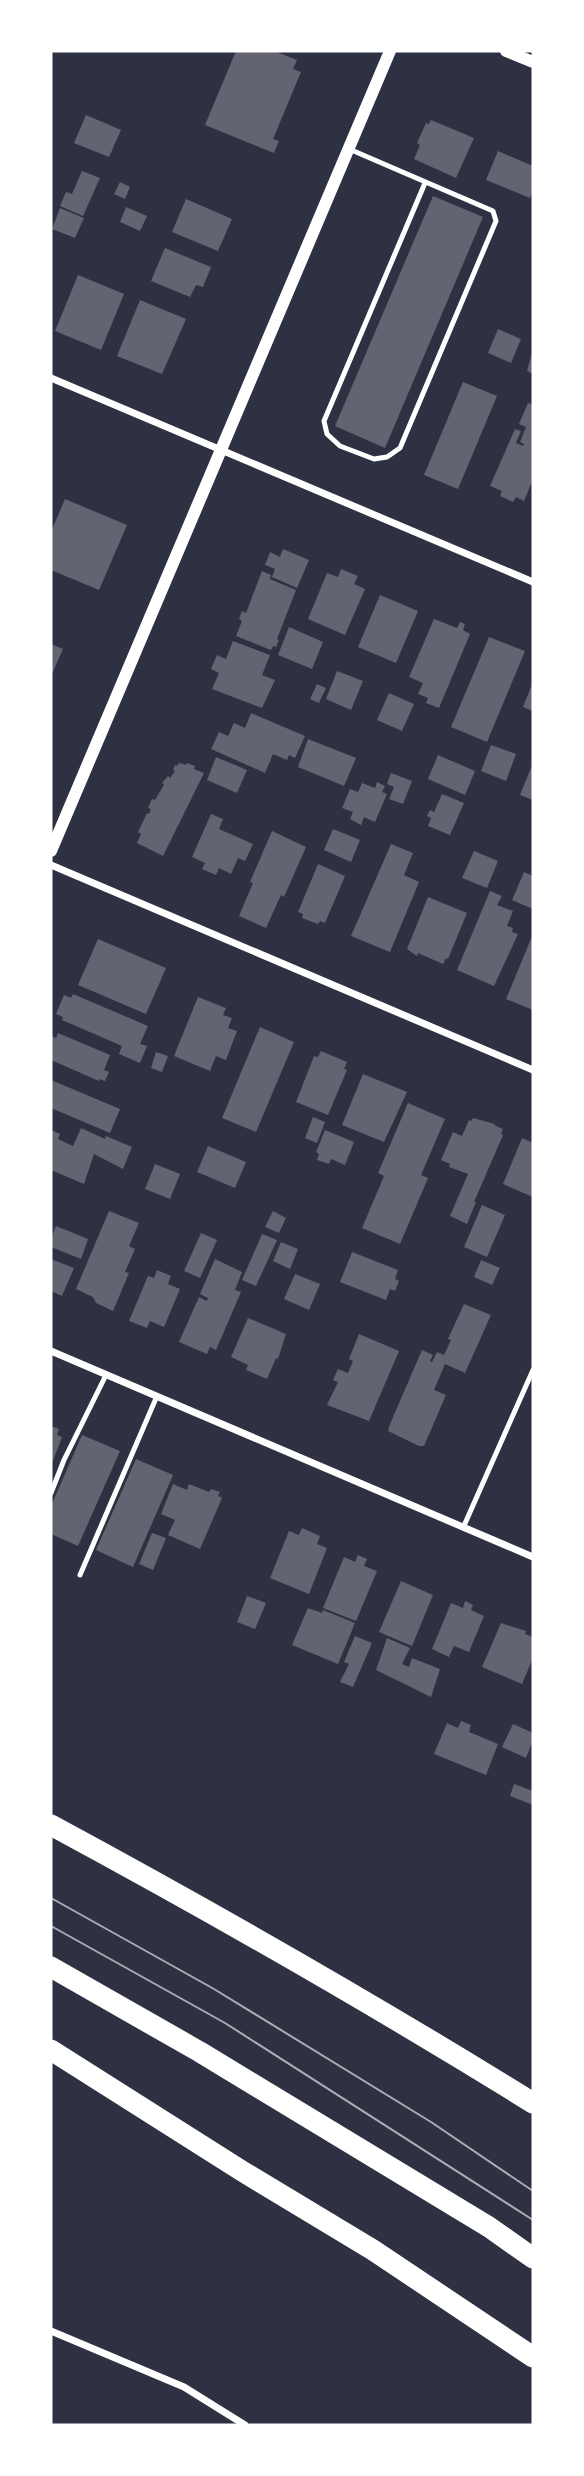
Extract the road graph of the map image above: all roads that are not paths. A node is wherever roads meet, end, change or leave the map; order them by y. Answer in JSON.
{"nodes":[{"id":1,"x":390,"y":51,"type":"edge"},
{"id":2,"x":506,"y":51,"type":"edge"},
{"id":3,"x":533,"y":62,"type":"edge"},
{"id":4,"x":349,"y":149,"type":"junction"},
{"id":5,"x":425,"y":183,"type":"junction"},
{"id":6,"x":51,"y":378,"type":"edge"},
{"id":7,"x":220,"y":450,"type":"junction"},
{"id":8,"x":533,"y":582,"type":"edge"},
{"id":9,"x":51,"y":850,"type":"edge"},
{"id":10,"x":51,"y":865,"type":"edge"},
{"id":11,"x":533,"y":1070,"type":"edge"},
{"id":12,"x":51,"y":1351,"type":"edge"},
{"id":13,"x":533,"y":1370,"type":"edge"},
{"id":14,"x":106,"y":1375,"type":"junction"},
{"id":15,"x":157,"y":1396,"type":"junction"},
{"id":16,"x":51,"y":1493,"type":"edge"},
{"id":17,"x":463,"y":1528,"type":"junction"},
{"id":18,"x":533,"y":1558,"type":"edge"},
{"id":19,"x":80,"y":1575,"type":"dead end"},
{"id":20,"x":51,"y":1825,"type":"edge"},
{"id":21,"x":51,"y":1967,"type":"edge"},
{"id":22,"x":51,"y":2050,"type":"edge"},
{"id":23,"x":533,"y":2103,"type":"edge"},
{"id":24,"x":533,"y":2258,"type":"edge"},
{"id":25,"x":51,"y":2330,"type":"edge"},
{"id":26,"x":533,"y":2357,"type":"edge"},
{"id":27,"x":245,"y":2425,"type":"edge"}],
"edges":[{"from":1,"to":4,"type":"street"},
{"from":2,"to":3,"type":"street"},
{"from":4,"to":5,"type":"lane"},
{"from":4,"to":7,"type":"street"},
{"from":5,"to":5,"type":"lane"},
{"from":6,"to":7,"type":"street"},
{"from":7,"to":8,"type":"street"},
{"from":7,"to":9,"type":"street"},
{"from":10,"to":11,"type":"street"},
{"from":12,"to":14,"type":"street"},
{"from":13,"to":17,"type":"lane"},
{"from":14,"to":15,"type":"street"},
{"from":14,"to":16,"type":"lane"},
{"from":15,"to":17,"type":"street"},
{"from":15,"to":19,"type":"lane"},
{"from":17,"to":18,"type":"street"},
{"from":20,"to":23,"type":"highway"},
{"from":21,"to":24,"type":"highway"},
{"from":22,"to":26,"type":"highway"},
{"from":25,"to":27,"type":"street"}]}
